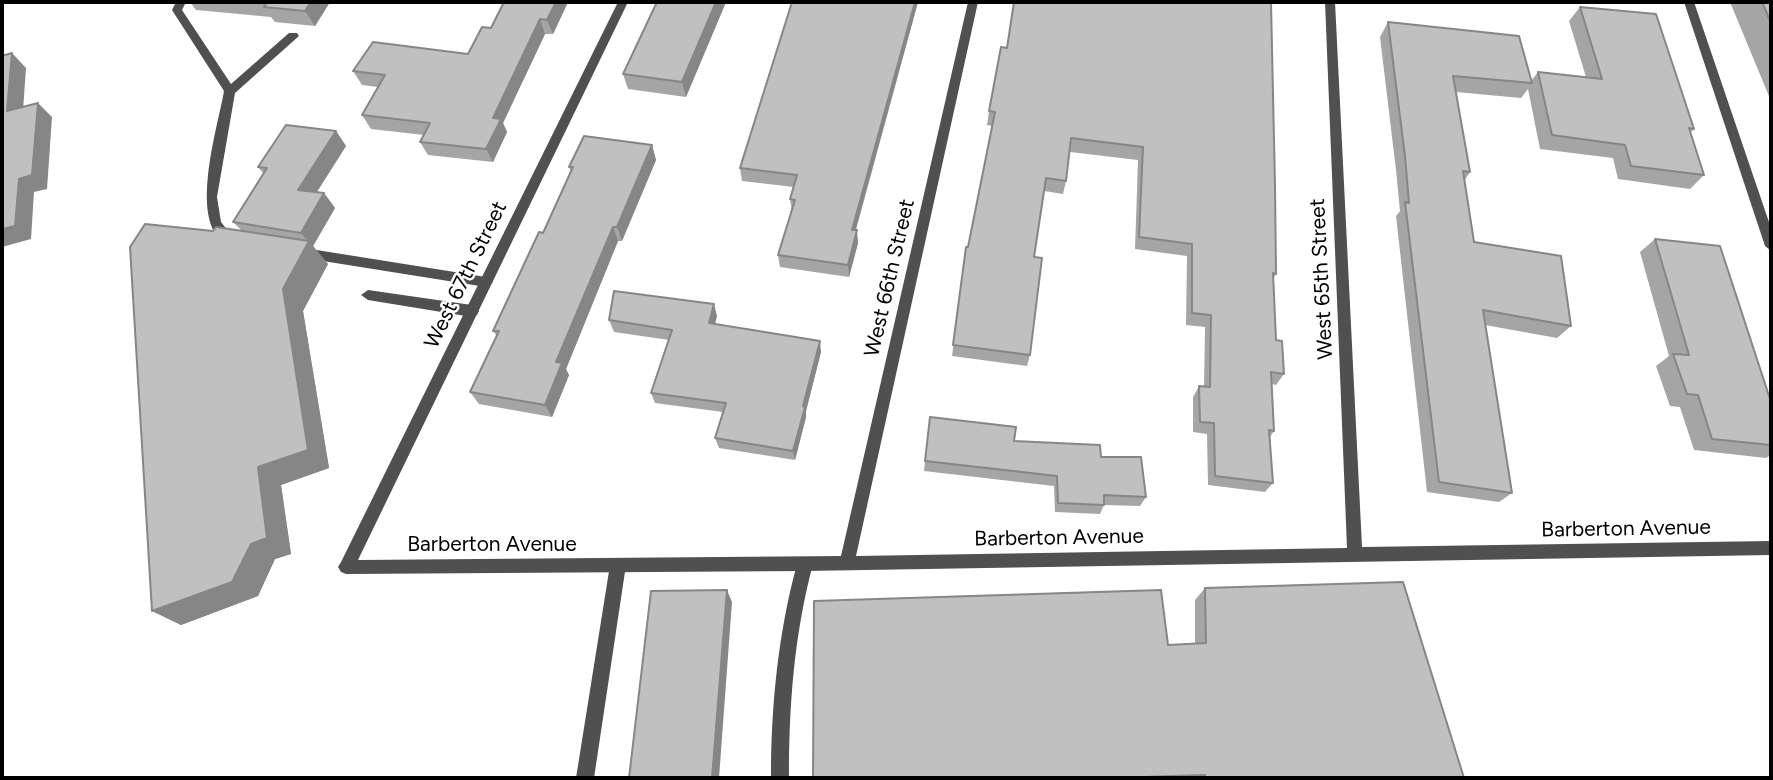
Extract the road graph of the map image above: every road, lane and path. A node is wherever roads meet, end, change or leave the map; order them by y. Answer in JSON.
{"nodes":[{"id":1,"x":181,"y":2,"type":"edge"},
{"id":2,"x":623,"y":2,"type":"edge"},
{"id":3,"x":973,"y":2,"type":"edge"},
{"id":4,"x":1330,"y":2,"type":"edge"},
{"id":5,"x":1689,"y":2,"type":"edge"},
{"id":6,"x":293,"y":36,"type":"dead end"},
{"id":7,"x":230,"y":91,"type":"junction"},
{"id":8,"x":244,"y":244,"type":"edge"},
{"id":9,"x":1771,"y":246,"type":"edge"},
{"id":10,"x":285,"y":250,"type":"edge"},
{"id":11,"x":486,"y":282,"type":"junction"},
{"id":12,"x":368,"y":295,"type":"dead end"},
{"id":13,"x":472,"y":311,"type":"junction"},
{"id":14,"x":1771,"y":548,"type":"edge"},
{"id":15,"x":1355,"y":554,"type":"junction"},
{"id":16,"x":847,"y":563,"type":"junction"},
{"id":17,"x":805,"y":564,"type":"junction"},
{"id":18,"x":618,"y":565,"type":"junction"},
{"id":19,"x":346,"y":567,"type":"joint"},
{"id":20,"x":585,"y":778,"type":"edge"},
{"id":21,"x":780,"y":778,"type":"edge"}],
"edges":[{"from":1,"to":7,"type":"street"},
{"from":2,"to":11,"type":"street","name":"West 67th Street"},
{"from":3,"to":16,"type":"street","name":"West 66th Street"},
{"from":4,"to":15,"type":"street","name":"West 65th Street"},
{"from":5,"to":9,"type":"street"},
{"from":6,"to":7,"type":"street"},
{"from":7,"to":8,"type":"street"},
{"from":10,"to":11,"type":"street"},
{"from":11,"to":13,"type":"street","name":"West 67th Street"},
{"from":12,"to":13,"type":"street"},
{"from":13,"to":19,"type":"street","name":"West 67th Street"},
{"from":14,"to":15,"type":"street","name":"Barberton Avenue"},
{"from":15,"to":16,"type":"street","name":"Barberton Avenue"},
{"from":16,"to":17,"type":"street","name":"Barberton Avenue"},
{"from":17,"to":18,"type":"street","name":"Barberton Avenue"},
{"from":17,"to":21,"type":"street"},
{"from":18,"to":19,"type":"street","name":"Barberton Avenue"},
{"from":18,"to":20,"type":"street"}]}
